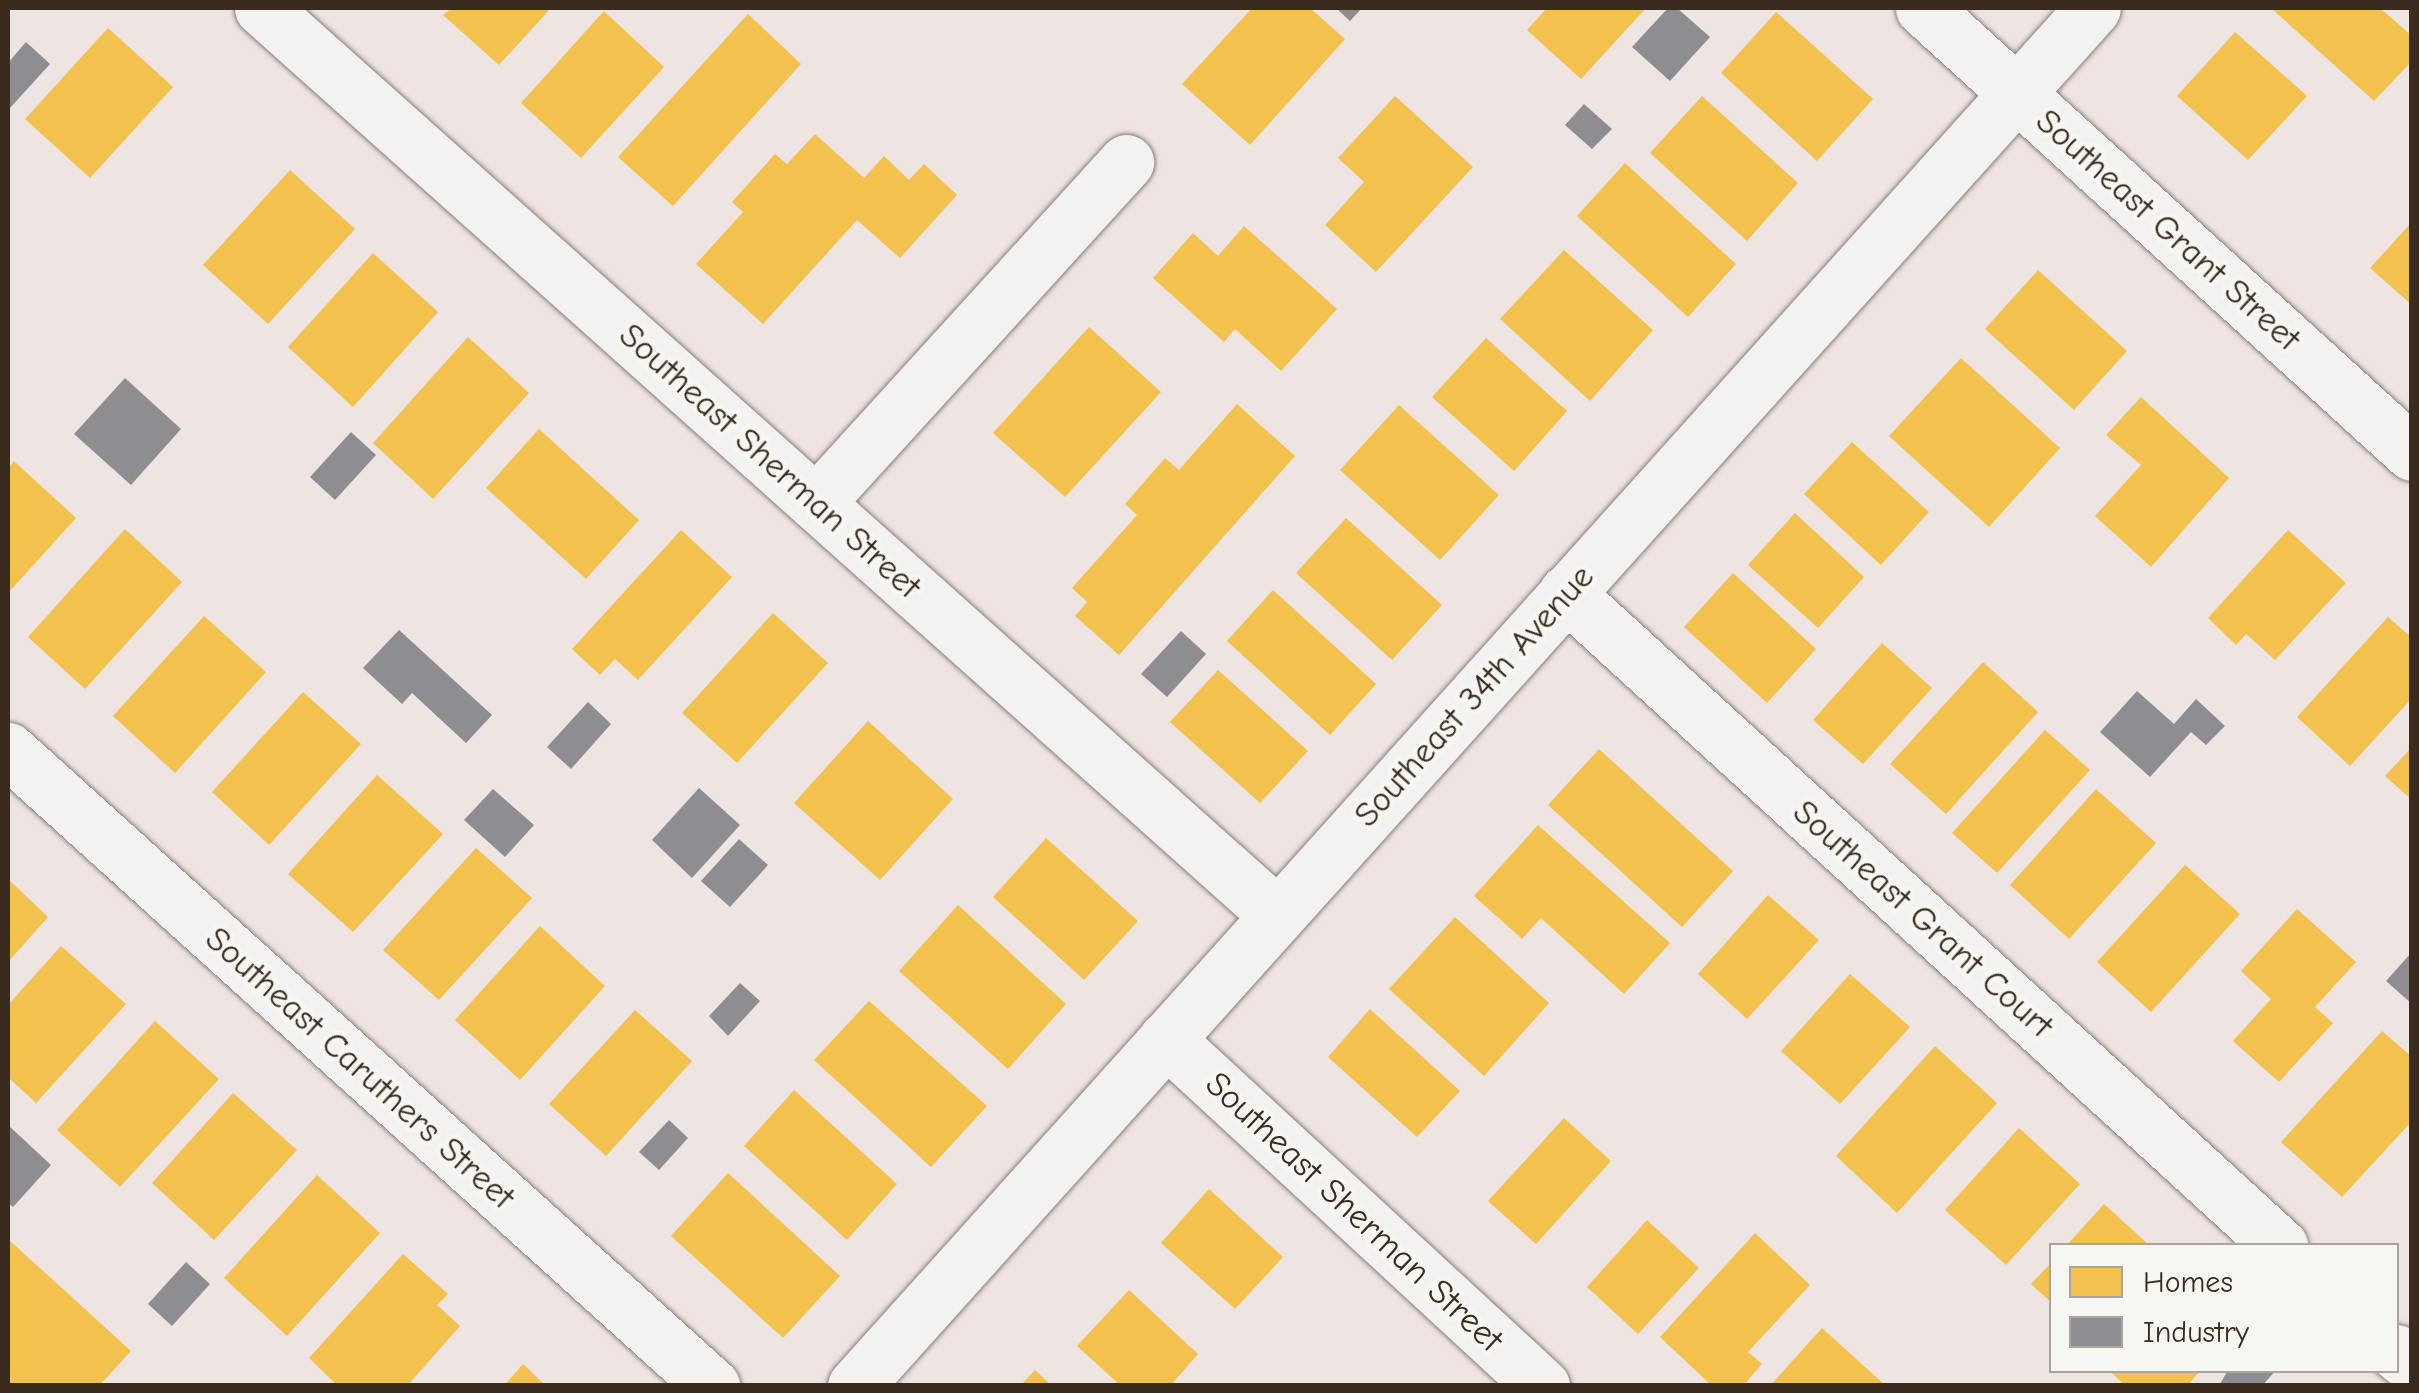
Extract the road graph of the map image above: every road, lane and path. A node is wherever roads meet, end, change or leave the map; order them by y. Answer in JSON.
{"nodes":[{"id":1,"x":262,"y":8,"type":"edge"},
{"id":2,"x":1923,"y":8,"type":"edge"},
{"id":3,"x":2093,"y":8,"type":"edge"},
{"id":4,"x":2016,"y":92,"type":"junction"},
{"id":5,"x":1126,"y":162,"type":"dead end"},
{"id":6,"x":2412,"y":453,"type":"edge"},
{"id":7,"x":816,"y":503,"type":"junction"},
{"id":8,"x":1566,"y":593,"type":"junction"},
{"id":9,"x":8,"y":750,"type":"edge"},
{"id":10,"x":1278,"y":915,"type":"junction"},
{"id":11,"x":1166,"y":1039,"type":"junction"},
{"id":12,"x":2277,"y":1243,"type":"edge"},
{"id":13,"x":712,"y":1386,"type":"edge"},
{"id":14,"x":856,"y":1386,"type":"edge"},
{"id":15,"x":1542,"y":1386,"type":"edge"}],
"edges":[{"from":1,"to":7,"type":"street","name":"Southeast Sherman Street"},
{"from":2,"to":4,"type":"street","name":"Southeast Grant Street"},
{"from":3,"to":4,"type":"street","name":"Southeast 34th Avenue"},
{"from":4,"to":6,"type":"street","name":"Southeast Grant Street"},
{"from":4,"to":8,"type":"street","name":"Southeast 34th Avenue"},
{"from":5,"to":7,"type":"street"},
{"from":7,"to":10,"type":"street","name":"Southeast Sherman Street"},
{"from":8,"to":10,"type":"street","name":"Southeast 34th Avenue"},
{"from":8,"to":12,"type":"street","name":"Southeast Grant Court"},
{"from":9,"to":13,"type":"street","name":"Southeast Caruthers Street"},
{"from":10,"to":11,"type":"street","name":"Southeast 34th Avenue"},
{"from":11,"to":14,"type":"street","name":"Southeast 34th Avenue"},
{"from":11,"to":15,"type":"street","name":"Southeast Sherman Street"}]}
